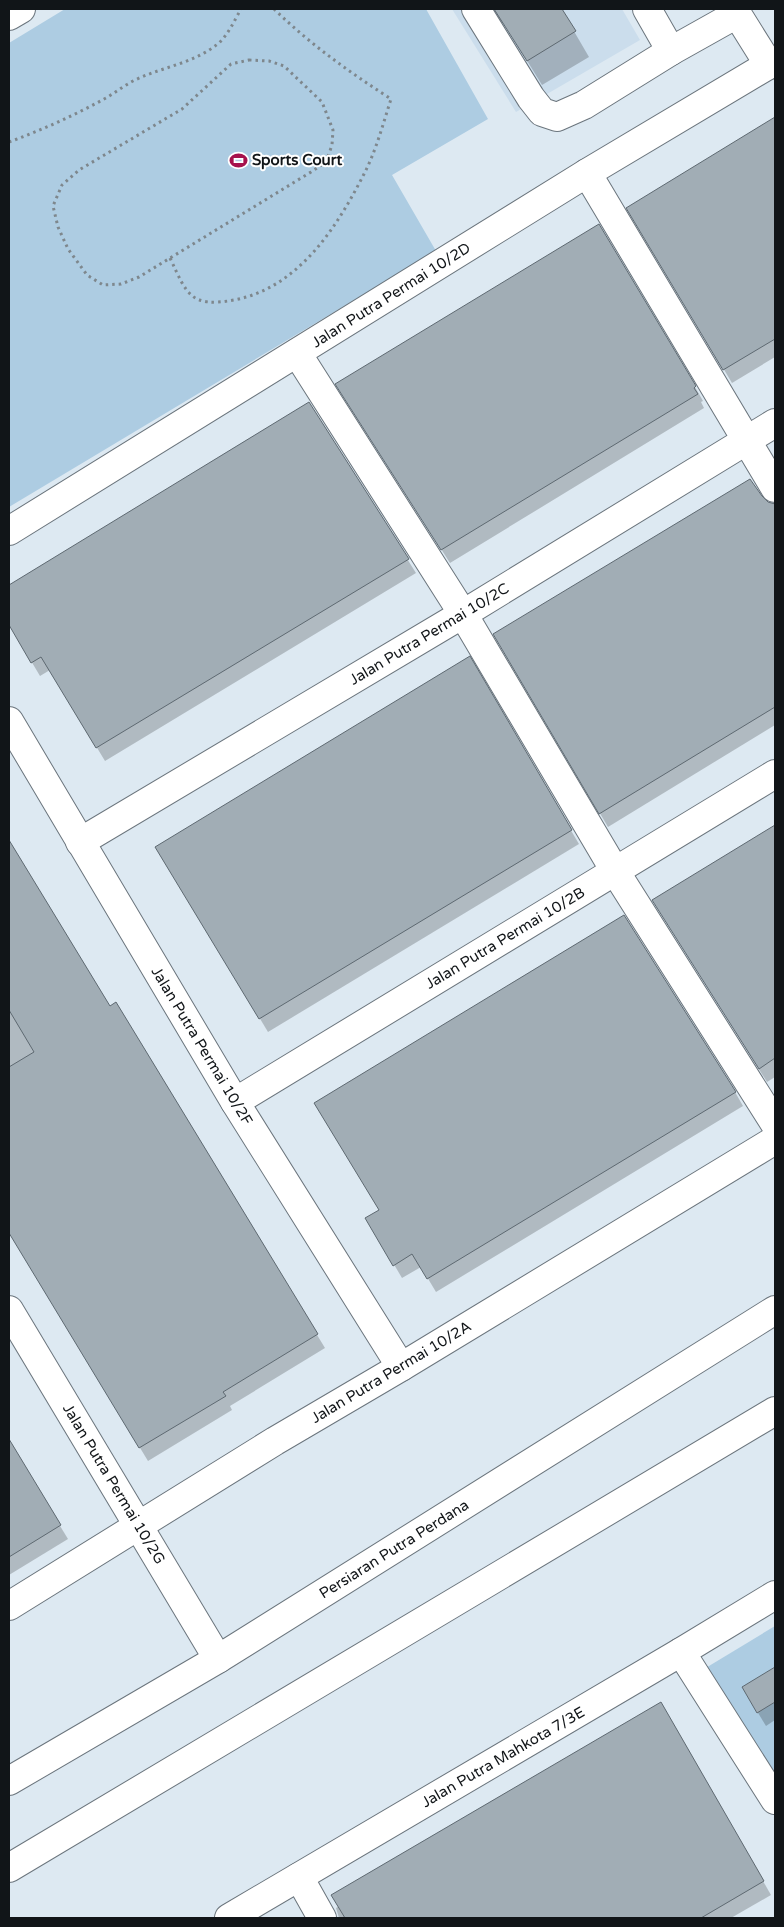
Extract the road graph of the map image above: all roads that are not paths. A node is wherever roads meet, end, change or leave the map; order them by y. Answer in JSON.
{"nodes":[{"id":1,"x":21,"y":9,"type":"edge"},
{"id":2,"x":476,"y":9,"type":"edge"},
{"id":3,"x":647,"y":9,"type":"edge"},
{"id":4,"x":735,"y":11,"type":"edge"},
{"id":5,"x":9,"y":16,"type":"edge"},
{"id":6,"x":671,"y":51,"type":"junction"},
{"id":7,"x":772,"y":63,"type":"edge"},
{"id":8,"x":587,"y":173,"type":"junction"},
{"id":9,"x":297,"y":353,"type":"junction"},
{"id":10,"x":775,"y":423,"type":"edge"},
{"id":11,"x":747,"y":440,"type":"junction"},
{"id":12,"x":775,"y":488,"type":"edge"},
{"id":13,"x":9,"y":531,"type":"edge"},
{"id":14,"x":463,"y":614,"type":"junction"},
{"id":15,"x":9,"y":721,"type":"edge"},
{"id":16,"x":775,"y":774,"type":"edge"},
{"id":17,"x":80,"y":842,"type":"junction"},
{"id":18,"x":615,"y":871,"type":"junction"},
{"id":19,"x":235,"y":1102,"type":"junction"},
{"id":20,"x":775,"y":1124,"type":"edge"},
{"id":21,"x":775,"y":1140,"type":"edge"},
{"id":22,"x":9,"y":1310,"type":"edge"},
{"id":23,"x":775,"y":1310,"type":"edge"},
{"id":24,"x":401,"y":1367,"type":"junction"},
{"id":25,"x":775,"y":1411,"type":"edge"},
{"id":26,"x":138,"y":1525,"type":"junction"},
{"id":27,"x":775,"y":1595,"type":"edge"},
{"id":28,"x":9,"y":1606,"type":"edge"},
{"id":29,"x":682,"y":1652,"type":"junction"},
{"id":30,"x":218,"y":1660,"type":"junction"},
{"id":31,"x":9,"y":1781,"type":"edge"},
{"id":32,"x":775,"y":1800,"type":"edge"},
{"id":33,"x":9,"y":1868,"type":"edge"},
{"id":34,"x":299,"y":1877,"type":"junction"},
{"id":35,"x":229,"y":1918,"type":"edge"},
{"id":36,"x":322,"y":1918,"type":"edge"}],
"edges":[{"from":1,"to":5,"type":"street"},
{"from":2,"to":6,"type":"street"},
{"from":3,"to":6,"type":"street"},
{"from":4,"to":6,"type":"street"},
{"from":4,"to":7,"type":"street"},
{"from":7,"to":8,"type":"street","name":"Jalan Putra Permai 10/2D"},
{"from":8,"to":9,"type":"street","name":"Jalan Putra Permai 10/2D"},
{"from":8,"to":11,"type":"street"},
{"from":9,"to":13,"type":"street","name":"Jalan Putra Permai 10/2D"},
{"from":9,"to":14,"type":"street"},
{"from":10,"to":11,"type":"street","name":"Jalan Putra Permai 10/2C"},
{"from":11,"to":12,"type":"street"},
{"from":11,"to":14,"type":"street","name":"Jalan Putra Permai 10/2C"},
{"from":14,"to":17,"type":"street","name":"Jalan Putra Permai 10/2C"},
{"from":14,"to":18,"type":"street"},
{"from":15,"to":17,"type":"street","name":"Jalan Putra Permai 10/2F"},
{"from":16,"to":18,"type":"street","name":"Jalan Putra Permai 10/2B"},
{"from":17,"to":19,"type":"street","name":"Jalan Putra Permai 10/2F"},
{"from":18,"to":19,"type":"street","name":"Jalan Putra Permai 10/2B"},
{"from":18,"to":20,"type":"street"},
{"from":19,"to":24,"type":"street","name":"Jalan Putra Permai 10/2F"},
{"from":21,"to":24,"type":"street","name":"Jalan Putra Permai 10/2A"},
{"from":22,"to":26,"type":"street","name":"Jalan Putra Permai 10/2G"},
{"from":23,"to":30,"type":"street","name":"Persiaran Putra Perdana"},
{"from":24,"to":26,"type":"street","name":"Jalan Putra Permai 10/2A"},
{"from":25,"to":33,"type":"street"},
{"from":26,"to":28,"type":"street","name":"Jalan Putra Permai 10/2A"},
{"from":26,"to":30,"type":"street","name":"Jalan Putra Permai 10/2G"},
{"from":27,"to":29,"type":"street","name":"Jalan Putra Mahkota 7/3E"},
{"from":29,"to":32,"type":"street"},
{"from":29,"to":34,"type":"street","name":"Jalan Putra Mahkota 7/3E"},
{"from":30,"to":31,"type":"street","name":"Persiaran Putra Perdana"},
{"from":34,"to":35,"type":"street","name":"Jalan Putra Mahkota 7/3E"},
{"from":34,"to":36,"type":"street"}]}
